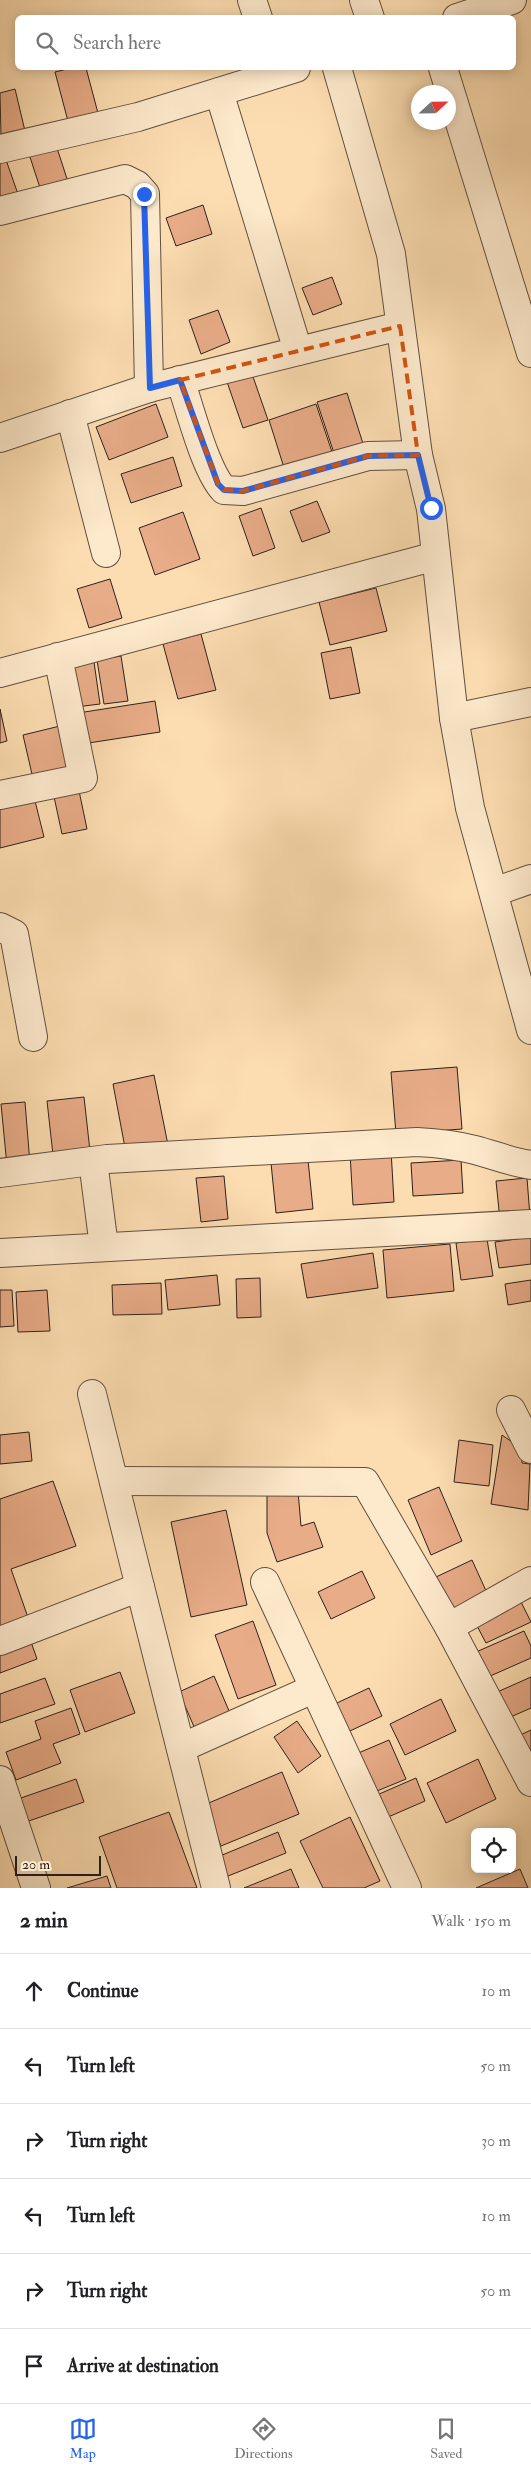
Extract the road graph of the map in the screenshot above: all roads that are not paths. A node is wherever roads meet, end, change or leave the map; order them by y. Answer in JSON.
{"nodes":[{"id":1,"x":252,"y":0,"type":"edge"},
{"id":2,"x":364,"y":0,"type":"edge"},
{"id":3,"x":512,"y":0,"type":"edge"},
{"id":4,"x":257,"y":15,"type":"edge"},
{"id":5,"x":369,"y":15,"type":"edge"},
{"id":6,"x":466,"y":15,"type":"edge"},
{"id":7,"x":282,"y":70,"type":"edge"},
{"id":8,"x":337,"y":70,"type":"edge"},
{"id":9,"x":444,"y":70,"type":"edge"},
{"id":10,"x":219,"y":92,"type":"junction"},
{"id":11,"x":0,"y":149,"type":"edge"},
{"id":12,"x":0,"y":211,"type":"edge"},
{"id":13,"x":400,"y":326,"type":"junction"},
{"id":14,"x":298,"y":351,"type":"junction"},
{"id":15,"x":531,"y":353,"type":"edge"},
{"id":16,"x":180,"y":380,"type":"junction"},
{"id":17,"x":150,"y":388,"type":"junction"},
{"id":18,"x":70,"y":414,"type":"junction"},
{"id":19,"x":0,"y":438,"type":"edge"},
{"id":20,"x":418,"y":455,"type":"junction"},
{"id":21,"x":106,"y":553,"type":"dead end"},
{"id":22,"x":436,"y":556,"type":"junction"},
{"id":23,"x":58,"y":658,"type":"junction"},
{"id":24,"x":0,"y":673,"type":"edge"},
{"id":25,"x":531,"y":702,"type":"edge"},
{"id":26,"x":454,"y":718,"type":"junction"},
{"id":27,"x":0,"y":795,"type":"edge"},
{"id":28,"x":531,"y":879,"type":"edge"},
{"id":29,"x":494,"y":892,"type":"junction"},
{"id":30,"x":0,"y":927,"type":"edge"},
{"id":31,"x":531,"y":1030,"type":"edge"},
{"id":32,"x":33,"y":1037,"type":"dead end"},
{"id":33,"x":93,"y":1161,"type":"junction"},
{"id":34,"x":531,"y":1165,"type":"edge"},
{"id":35,"x":0,"y":1173,"type":"edge"},
{"id":36,"x":531,"y":1224,"type":"edge"},
{"id":37,"x":104,"y":1248,"type":"junction"},
{"id":38,"x":0,"y":1253,"type":"edge"},
{"id":39,"x":92,"y":1394,"type":"dead end"},
{"id":40,"x":511,"y":1410,"type":"dead end"},
{"id":41,"x":531,"y":1448,"type":"edge"},
{"id":42,"x":114,"y":1481,"type":"junction"},
{"id":43,"x":531,"y":1581,"type":"edge"},
{"id":44,"x":265,"y":1582,"type":"dead end"},
{"id":45,"x":140,"y":1587,"type":"junction"},
{"id":46,"x":449,"y":1627,"type":"junction"},
{"id":47,"x":0,"y":1641,"type":"edge"},
{"id":48,"x":313,"y":1689,"type":"junction"},
{"id":49,"x":181,"y":1748,"type":"junction"},
{"id":50,"x":0,"y":1780,"type":"edge"},
{"id":51,"x":531,"y":1782,"type":"edge"},
{"id":52,"x":36,"y":1888,"type":"edge"},
{"id":53,"x":216,"y":1888,"type":"edge"},
{"id":54,"x":407,"y":1888,"type":"edge"}],
"edges":[{"from":1,"to":4,"type":"street"},
{"from":2,"to":5,"type":"street"},
{"from":3,"to":6,"type":"street"},
{"from":7,"to":10,"type":"street"},
{"from":8,"to":13,"type":"street"},
{"from":9,"to":15,"type":"street"},
{"from":10,"to":11,"type":"street"},
{"from":10,"to":14,"type":"street"},
{"from":12,"to":17,"type":"street"},
{"from":13,"to":14,"type":"street"},
{"from":13,"to":20,"type":"street"},
{"from":14,"to":16,"type":"street"},
{"from":16,"to":17,"type":"street"},
{"from":16,"to":20,"type":"street"},
{"from":17,"to":18,"type":"street"},
{"from":18,"to":19,"type":"street"},
{"from":18,"to":21,"type":"street"},
{"from":20,"to":22,"type":"street"},
{"from":22,"to":23,"type":"street"},
{"from":22,"to":26,"type":"street"},
{"from":23,"to":24,"type":"street"},
{"from":23,"to":27,"type":"street"},
{"from":25,"to":26,"type":"street"},
{"from":26,"to":29,"type":"street"},
{"from":28,"to":29,"type":"street"},
{"from":29,"to":31,"type":"street"},
{"from":30,"to":32,"type":"street"},
{"from":33,"to":34,"type":"street"},
{"from":33,"to":35,"type":"street"},
{"from":33,"to":37,"type":"street"},
{"from":36,"to":37,"type":"street"},
{"from":37,"to":38,"type":"street"},
{"from":39,"to":42,"type":"street"},
{"from":40,"to":41,"type":"street"},
{"from":42,"to":45,"type":"street"},
{"from":42,"to":46,"type":"street"},
{"from":43,"to":46,"type":"street"},
{"from":44,"to":48,"type":"street"},
{"from":45,"to":47,"type":"street"},
{"from":45,"to":49,"type":"street"},
{"from":46,"to":51,"type":"street"},
{"from":48,"to":49,"type":"street"},
{"from":48,"to":54,"type":"street"},
{"from":49,"to":53,"type":"street"},
{"from":50,"to":52,"type":"street"}]}
